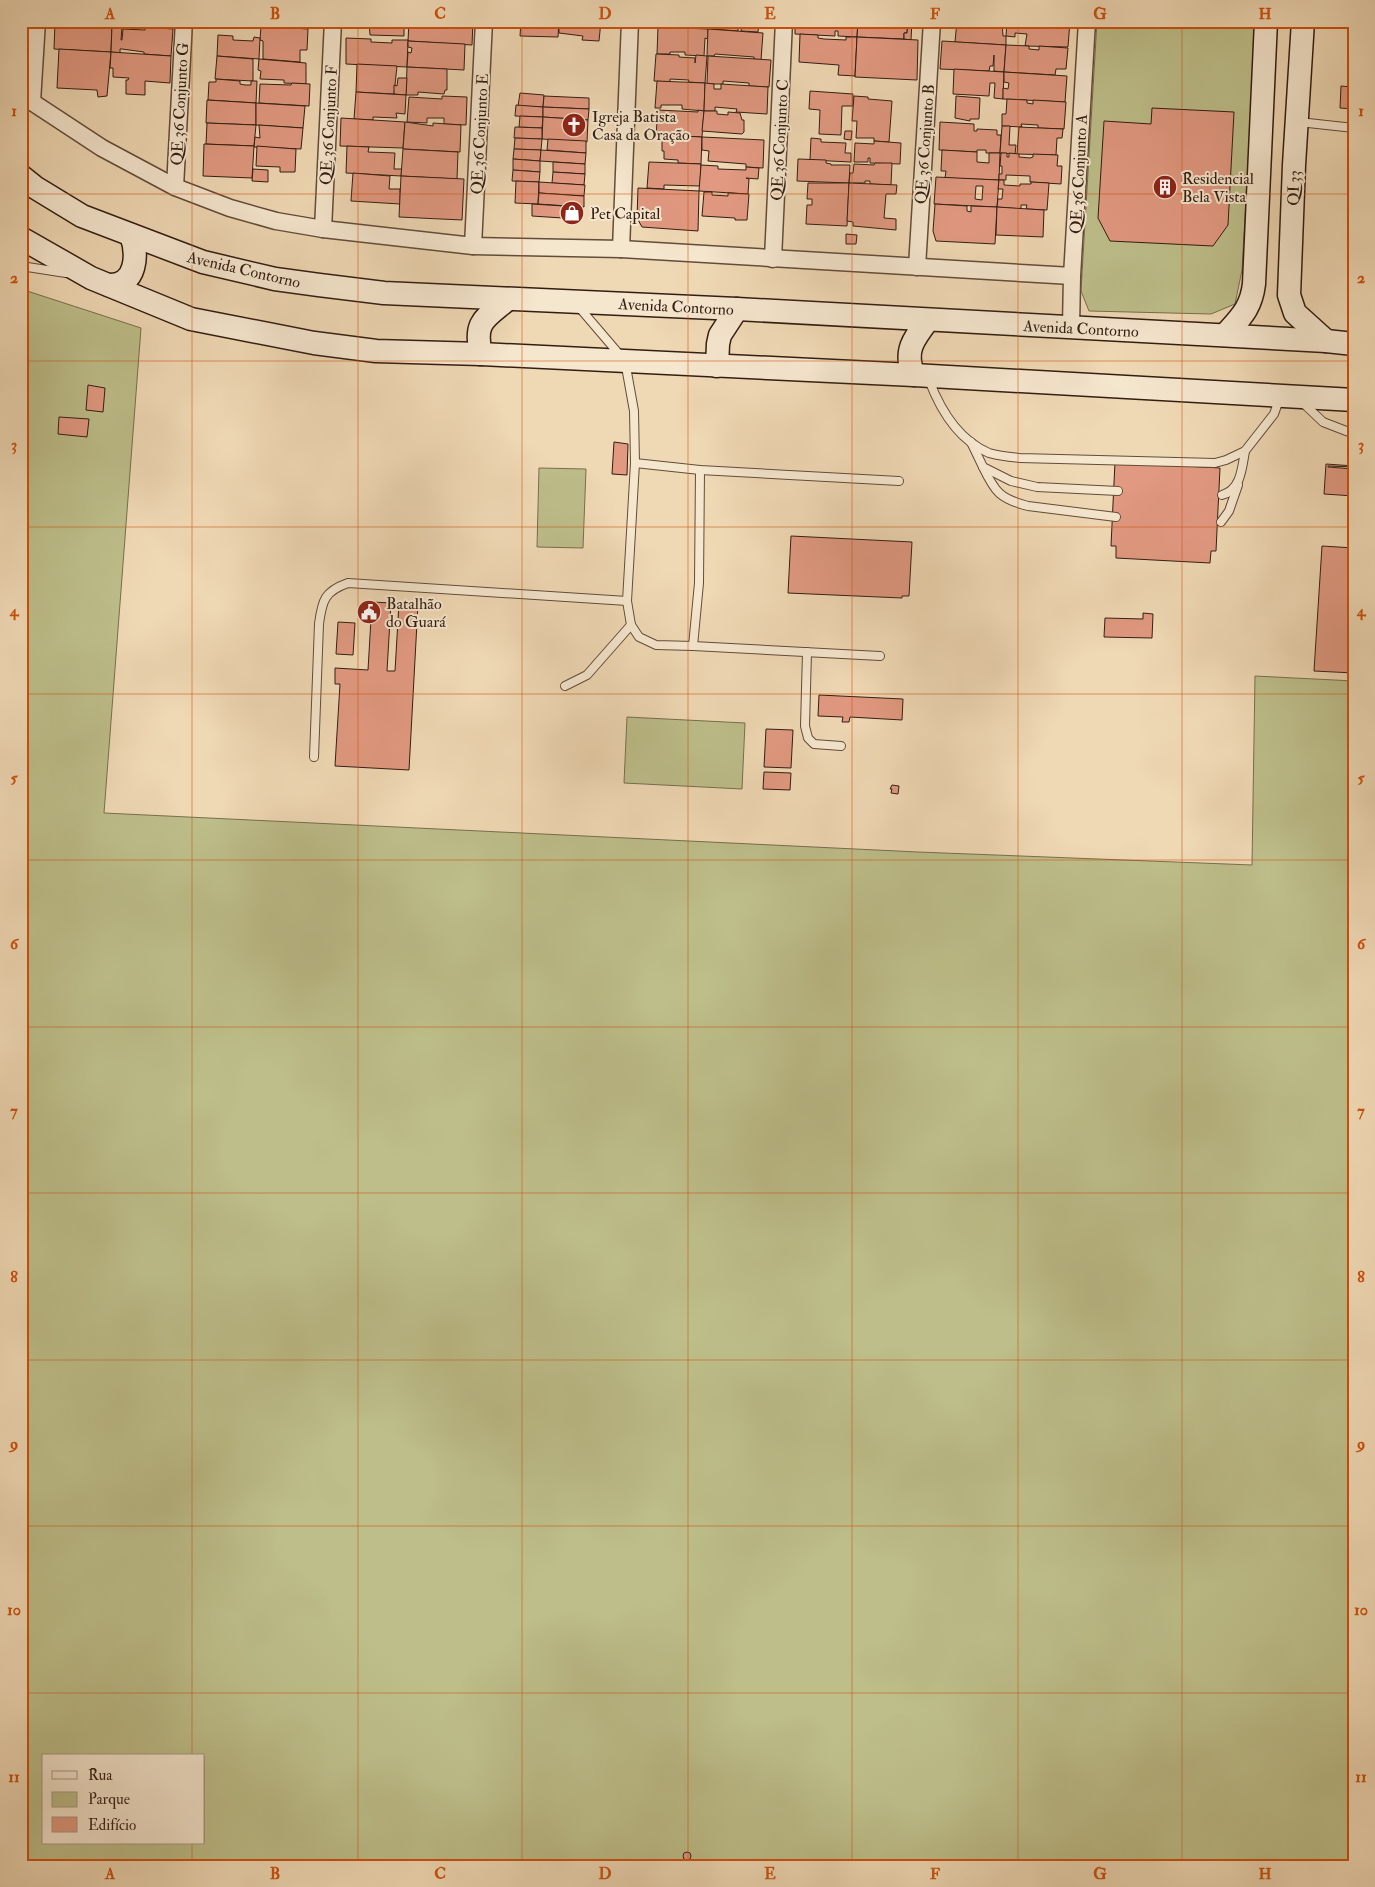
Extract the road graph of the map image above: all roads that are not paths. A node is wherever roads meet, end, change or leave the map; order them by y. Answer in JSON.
{"nodes":[{"id":1,"x":37,"y":21,"type":"edge"},
{"id":2,"x":184,"y":21,"type":"edge"},
{"id":3,"x":333,"y":21,"type":"edge"},
{"id":4,"x":484,"y":21,"type":"edge"},
{"id":5,"x":630,"y":21,"type":"edge"},
{"id":6,"x":784,"y":21,"type":"edge"},
{"id":7,"x":932,"y":21,"type":"edge"},
{"id":8,"x":1087,"y":21,"type":"edge"},
{"id":9,"x":1266,"y":21,"type":"edge"},
{"id":10,"x":1304,"y":21,"type":"edge"},
{"id":11,"x":27,"y":97,"type":"edge"},
{"id":12,"x":1297,"y":121,"type":"junction"},
{"id":13,"x":1354,"y":128,"type":"edge"},
{"id":14,"x":1260,"y":163,"type":"junction"},
{"id":15,"x":1294,"y":165,"type":"junction"},
{"id":16,"x":21,"y":176,"type":"edge"},
{"id":17,"x":175,"y":187,"type":"junction"},
{"id":18,"x":323,"y":230,"type":"junction"},
{"id":19,"x":131,"y":235,"type":"junction"},
{"id":20,"x":21,"y":238,"type":"edge"},
{"id":21,"x":473,"y":246,"type":"junction"},
{"id":22,"x":621,"y":249,"type":"junction"},
{"id":23,"x":773,"y":259,"type":"junction"},
{"id":24,"x":21,"y":266,"type":"edge"},
{"id":25,"x":916,"y":267,"type":"junction"},
{"id":26,"x":1072,"y":276,"type":"junction"},
{"id":27,"x":100,"y":281,"type":"junction"},
{"id":28,"x":508,"y":299,"type":"junction"},
{"id":29,"x":573,"y":301,"type":"junction"},
{"id":30,"x":737,"y":309,"type":"junction"},
{"id":31,"x":928,"y":320,"type":"junction"},
{"id":32,"x":1071,"y":327,"type":"junction"},
{"id":33,"x":1224,"y":335,"type":"junction"},
{"id":34,"x":1326,"y":341,"type":"junction"},
{"id":35,"x":1354,"y":344,"type":"edge"},
{"id":36,"x":481,"y":354,"type":"junction"},
{"id":37,"x":625,"y":362,"type":"junction"},
{"id":38,"x":717,"y":366,"type":"junction"},
{"id":39,"x":921,"y":375,"type":"junction"},
{"id":40,"x":1288,"y":395,"type":"junction"},
{"id":41,"x":1354,"y":400,"type":"edge"},
{"id":42,"x":1354,"y":434,"type":"edge"},
{"id":43,"x":971,"y":442,"type":"junction"},
{"id":44,"x":1245,"y":451,"type":"junction"},
{"id":45,"x":635,"y":463,"type":"junction"},
{"id":46,"x":983,"y":467,"type":"junction"},
{"id":47,"x":700,"y":470,"type":"junction"},
{"id":48,"x":899,"y":481,"type":"dead end"},
{"id":49,"x":1239,"y":481,"type":"junction"},
{"id":50,"x":1118,"y":491,"type":"dead end"},
{"id":51,"x":1222,"y":495,"type":"dead end"},
{"id":52,"x":1116,"y":517,"type":"dead end"},
{"id":53,"x":1221,"y":522,"type":"dead end"},
{"id":54,"x":627,"y":601,"type":"junction"},
{"id":55,"x":631,"y":625,"type":"junction"},
{"id":56,"x":693,"y":646,"type":"junction"},
{"id":57,"x":807,"y":652,"type":"junction"},
{"id":58,"x":880,"y":656,"type":"dead end"},
{"id":59,"x":565,"y":686,"type":"dead end"},
{"id":60,"x":841,"y":746,"type":"dead end"},
{"id":61,"x":314,"y":757,"type":"dead end"}],
"edges":[{"from":1,"to":11,"type":"street"},
{"from":2,"to":17,"type":"street","name":"QE 36 Conjunto G"},
{"from":3,"to":18,"type":"street","name":"QE 36 Conjunto F"},
{"from":4,"to":21,"type":"street","name":"QE 36 Conjunto E"},
{"from":5,"to":22,"type":"street"},
{"from":6,"to":23,"type":"street","name":"QE 36 Conjunto C"},
{"from":7,"to":25,"type":"street","name":"QE 36 Conjunto B"},
{"from":8,"to":26,"type":"street","name":"QE 36 Conjunto A"},
{"from":9,"to":14,"type":"main road"},
{"from":10,"to":12,"type":"main road","name":"QI 33"},
{"from":11,"to":17,"type":"street"},
{"from":12,"to":13,"type":"lane"},
{"from":12,"to":15,"type":"main road","name":"QI 33"},
{"from":14,"to":15,"type":"main road"},
{"from":14,"to":33,"type":"main road"},
{"from":15,"to":34,"type":"main road","name":"QI 33"},
{"from":16,"to":19,"type":"main road","name":"Avenida Contorno"},
{"from":17,"to":18,"type":"street"},
{"from":18,"to":21,"type":"street"},
{"from":19,"to":27,"type":"main road"},
{"from":19,"to":28,"type":"main road","name":"Avenida Contorno"},
{"from":20,"to":27,"type":"main road"},
{"from":21,"to":22,"type":"street"},
{"from":22,"to":23,"type":"street"},
{"from":23,"to":25,"type":"street"},
{"from":24,"to":27,"type":"lane"},
{"from":25,"to":26,"type":"street"},
{"from":26,"to":32,"type":"street","name":"QE 36 Conjunto A"},
{"from":27,"to":36,"type":"main road"},
{"from":28,"to":29,"type":"main road","name":"Avenida Contorno"},
{"from":28,"to":36,"type":"main road"},
{"from":29,"to":30,"type":"main road","name":"Avenida Contorno"},
{"from":29,"to":37,"type":"lane"},
{"from":30,"to":31,"type":"main road","name":"Avenida Contorno"},
{"from":30,"to":38,"type":"main road"},
{"from":31,"to":32,"type":"main road","name":"Avenida Contorno"},
{"from":31,"to":39,"type":"main road"},
{"from":32,"to":33,"type":"main road","name":"Avenida Contorno"},
{"from":33,"to":34,"type":"main road","name":"Avenida Contorno"},
{"from":34,"to":35,"type":"main road","name":"Avenida Contorno"},
{"from":36,"to":37,"type":"main road"},
{"from":37,"to":38,"type":"main road"},
{"from":37,"to":45,"type":"lane"},
{"from":38,"to":39,"type":"main road"},
{"from":39,"to":40,"type":"main road"},
{"from":39,"to":43,"type":"lane"},
{"from":40,"to":41,"type":"main road"},
{"from":40,"to":42,"type":"lane"},
{"from":40,"to":44,"type":"lane"},
{"from":43,"to":44,"type":"lane"},
{"from":43,"to":46,"type":"lane"},
{"from":44,"to":49,"type":"lane"},
{"from":45,"to":47,"type":"lane"},
{"from":45,"to":54,"type":"lane"},
{"from":46,"to":50,"type":"lane"},
{"from":46,"to":52,"type":"lane"},
{"from":47,"to":48,"type":"lane"},
{"from":47,"to":56,"type":"lane"},
{"from":49,"to":51,"type":"lane"},
{"from":49,"to":53,"type":"lane"},
{"from":54,"to":55,"type":"lane"},
{"from":54,"to":61,"type":"lane"},
{"from":55,"to":56,"type":"lane"},
{"from":55,"to":59,"type":"lane"},
{"from":56,"to":57,"type":"lane"},
{"from":57,"to":58,"type":"lane"},
{"from":57,"to":60,"type":"lane"}]}
